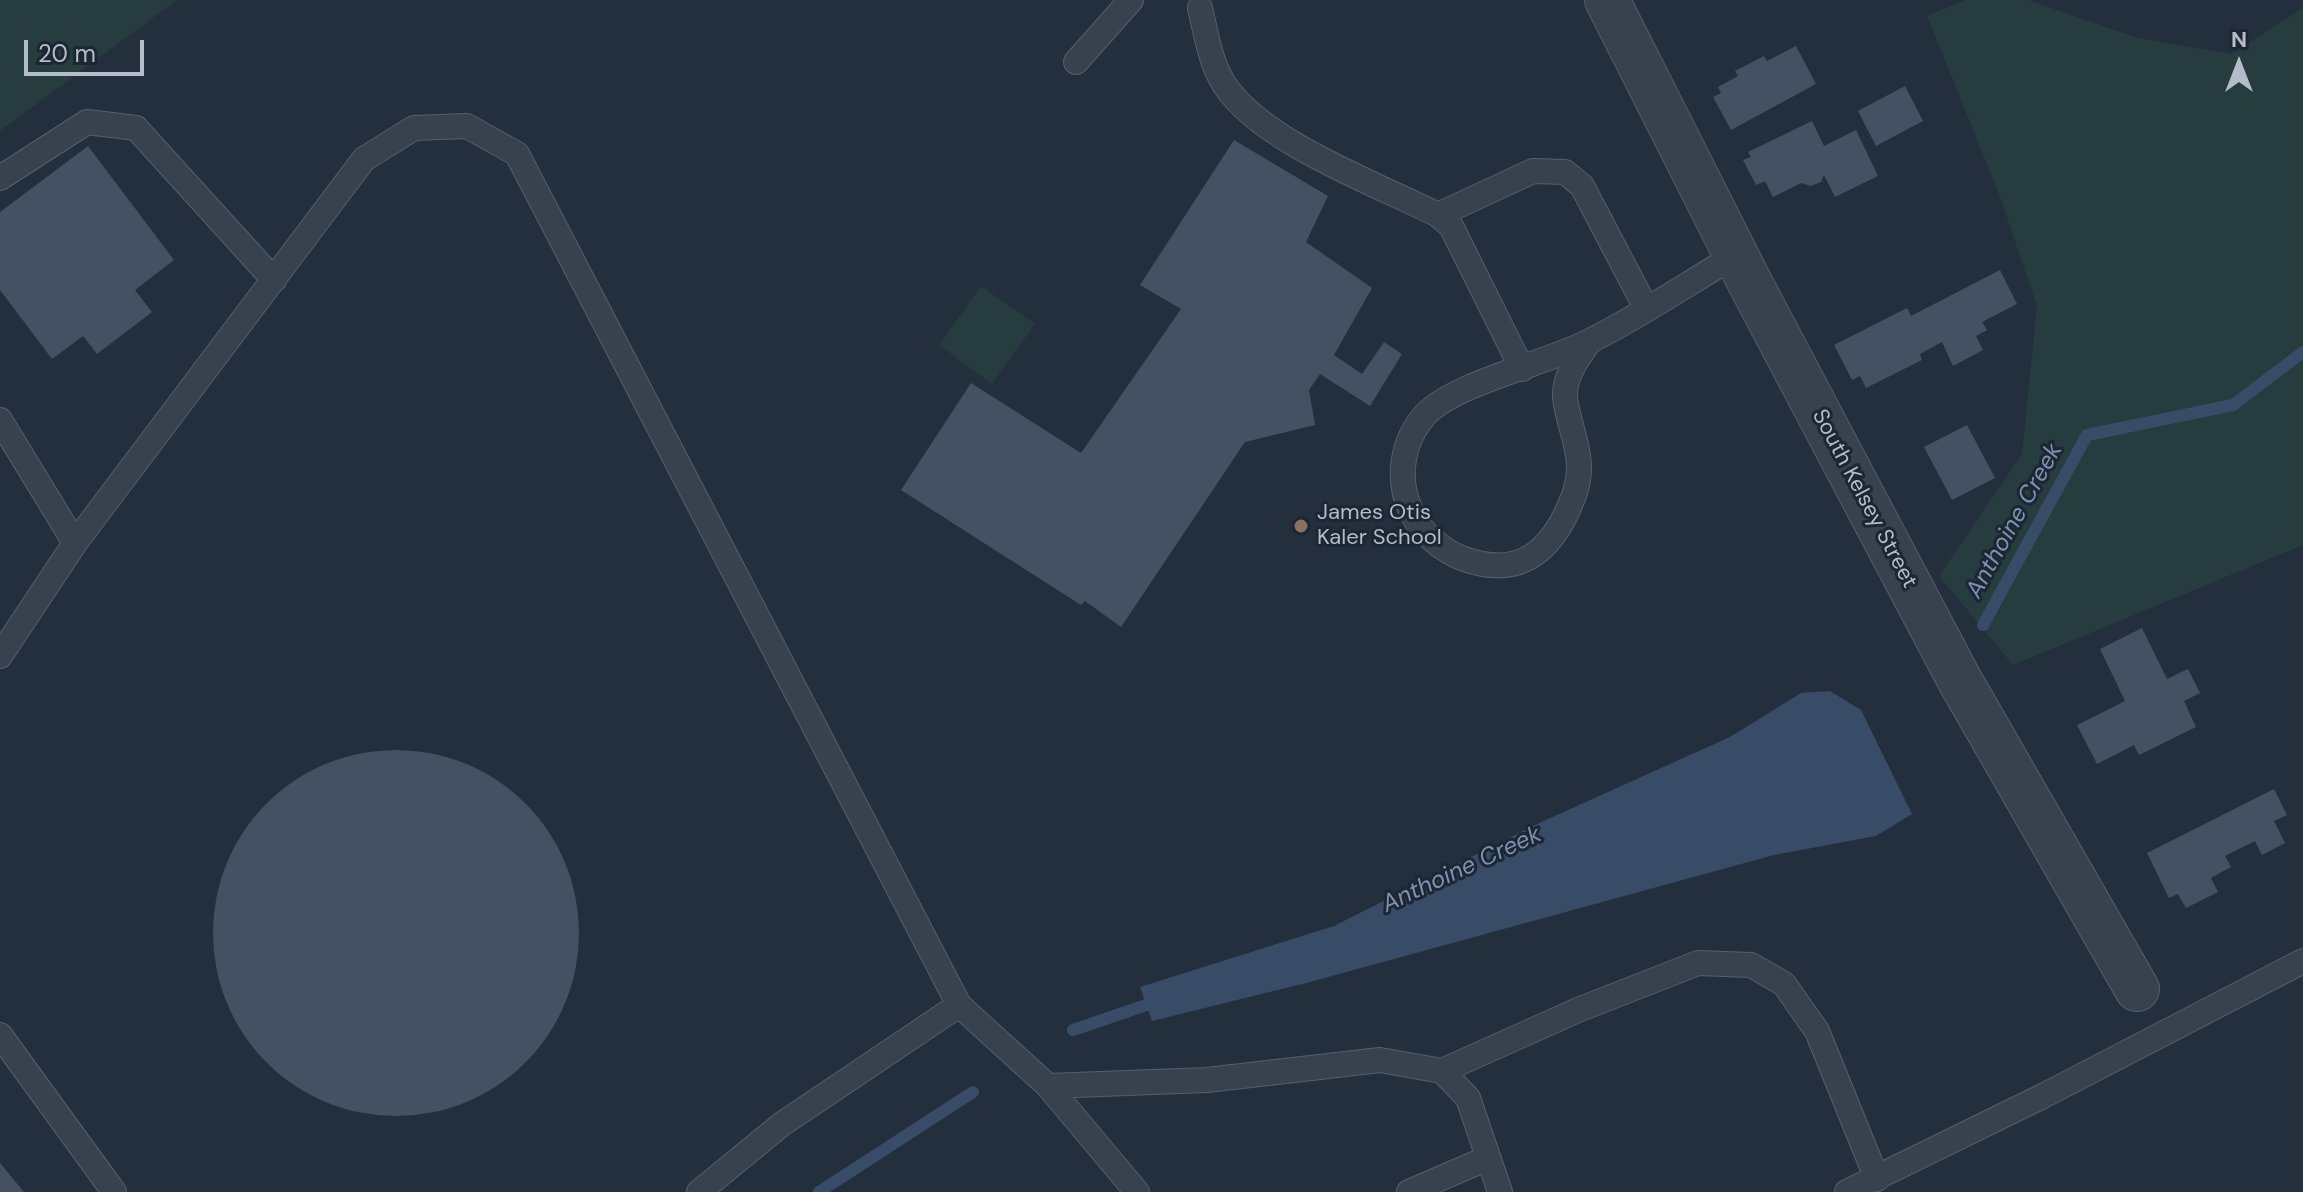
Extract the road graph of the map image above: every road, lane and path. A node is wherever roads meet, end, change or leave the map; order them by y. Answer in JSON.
{"nodes":[{"id":1,"x":1131,"y":0,"type":"edge"},
{"id":2,"x":1607,"y":0,"type":"edge"},
{"id":3,"x":1200,"y":8,"type":"dead end"},
{"id":4,"x":1076,"y":62,"type":"dead end"},
{"id":5,"x":0,"y":178,"type":"edge"},
{"id":6,"x":1438,"y":215,"type":"junction"},
{"id":7,"x":1736,"y":255,"type":"junction"},
{"id":8,"x":274,"y":280,"type":"junction"},
{"id":9,"x":1646,"y":308,"type":"junction"},
{"id":10,"x":1589,"y":342,"type":"junction"},
{"id":11,"x":1522,"y":369,"type":"junction"},
{"id":12,"x":0,"y":420,"type":"edge"},
{"id":13,"x":75,"y":543,"type":"junction"},
{"id":14,"x":0,"y":656,"type":"edge"},
{"id":15,"x":2303,"y":961,"type":"edge"},
{"id":16,"x":2137,"y":989,"type":"dead end"},
{"id":17,"x":959,"y":1005,"type":"junction"},
{"id":18,"x":0,"y":1035,"type":"edge"},
{"id":19,"x":1442,"y":1071,"type":"junction"},
{"id":20,"x":1048,"y":1086,"type":"junction"},
{"id":21,"x":1488,"y":1158,"type":"junction"},
{"id":22,"x":1877,"y":1179,"type":"junction"},
{"id":23,"x":114,"y":1192,"type":"edge"},
{"id":24,"x":699,"y":1192,"type":"edge"},
{"id":25,"x":1137,"y":1192,"type":"edge"},
{"id":26,"x":1409,"y":1192,"type":"edge"},
{"id":27,"x":1500,"y":1192,"type":"edge"},
{"id":28,"x":1847,"y":1192,"type":"edge"}],
"edges":[{"from":1,"to":4,"type":"lane"},
{"from":2,"to":7,"type":"street","name":"South Kelsey Street"},
{"from":3,"to":6,"type":"lane"},
{"from":5,"to":8,"type":"lane"},
{"from":6,"to":9,"type":"lane"},
{"from":6,"to":11,"type":"lane"},
{"from":7,"to":9,"type":"lane"},
{"from":7,"to":16,"type":"street","name":"South Kelsey Street"},
{"from":8,"to":13,"type":"lane"},
{"from":8,"to":17,"type":"lane"},
{"from":9,"to":10,"type":"lane"},
{"from":10,"to":11,"type":"lane"},
{"from":10,"to":11,"type":"lane"},
{"from":12,"to":13,"type":"lane"},
{"from":13,"to":14,"type":"lane"},
{"from":15,"to":22,"type":"lane"},
{"from":17,"to":20,"type":"lane"},
{"from":17,"to":24,"type":"lane"},
{"from":18,"to":23,"type":"lane"},
{"from":19,"to":20,"type":"lane"},
{"from":19,"to":21,"type":"lane"},
{"from":19,"to":22,"type":"lane"},
{"from":20,"to":25,"type":"lane"},
{"from":21,"to":26,"type":"lane"},
{"from":21,"to":27,"type":"lane"},
{"from":22,"to":28,"type":"lane"}]}
